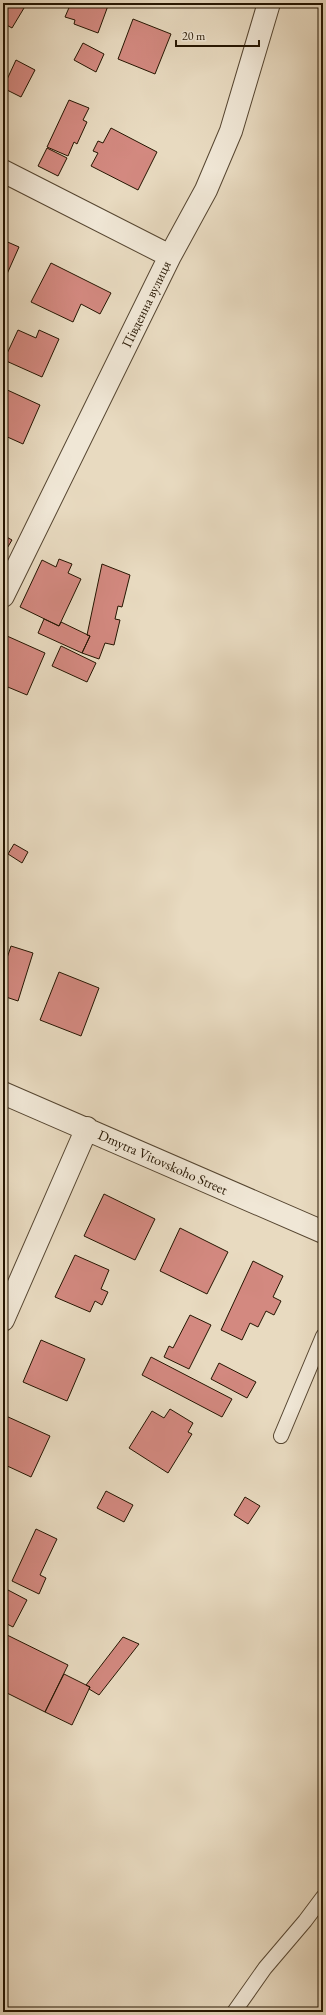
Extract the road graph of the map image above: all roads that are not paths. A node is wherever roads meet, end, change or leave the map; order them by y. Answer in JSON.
{"nodes":[{"id":1,"x":269,"y":3,"type":"edge"},
{"id":2,"x":3,"y":171,"type":"edge"},
{"id":3,"x":170,"y":256,"type":"junction"},
{"id":4,"x":3,"y":596,"type":"edge"},
{"id":5,"x":3,"y":1093,"type":"edge"},
{"id":6,"x":86,"y":1128,"type":"junction"},
{"id":7,"x":323,"y":1232,"type":"edge"},
{"id":8,"x":3,"y":1320,"type":"edge"},
{"id":9,"x":323,"y":1336,"type":"edge"},
{"id":10,"x":281,"y":1436,"type":"dead end"},
{"id":11,"x":323,"y":1897,"type":"edge"},
{"id":12,"x":234,"y":2012,"type":"edge"}],
"edges":[{"from":1,"to":3,"type":"street","name":"Південна вулиця"},
{"from":2,"to":3,"type":"street"},
{"from":3,"to":4,"type":"street","name":"Південна вулиця"},
{"from":5,"to":6,"type":"street","name":"Dmytra Vitovskoho Street"},
{"from":6,"to":7,"type":"street","name":"Dmytra Vitovskoho Street"},
{"from":6,"to":8,"type":"street"},
{"from":9,"to":10,"type":"lane"},
{"from":11,"to":12,"type":"lane"}]}
